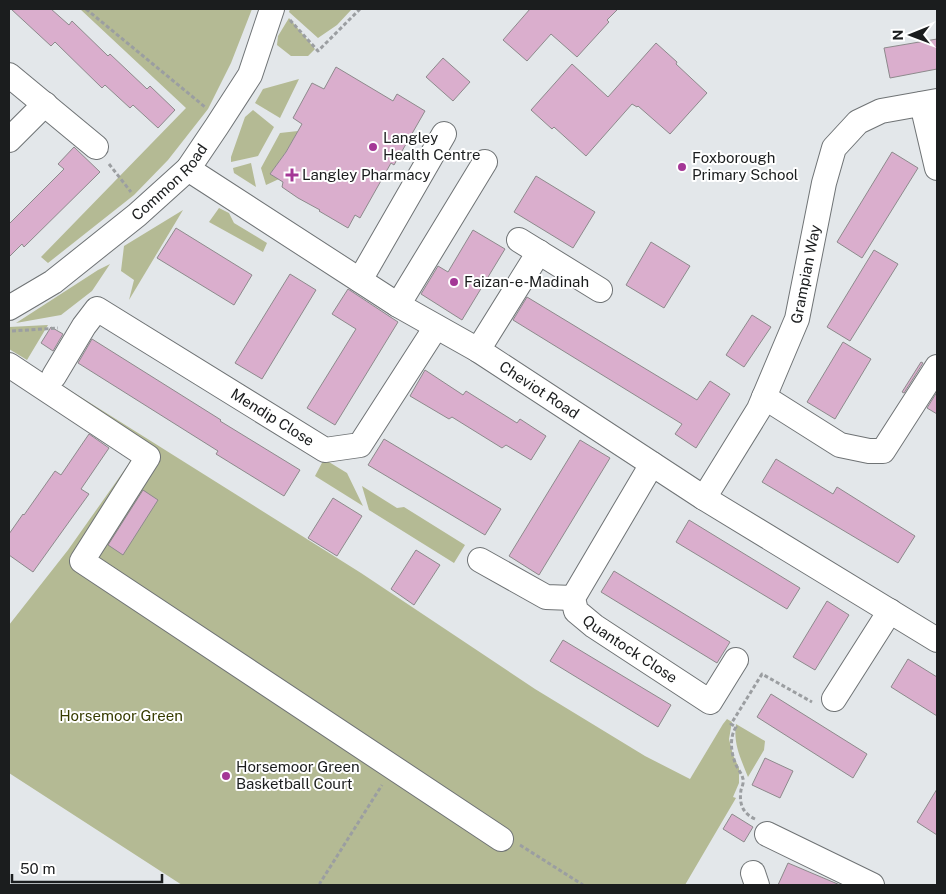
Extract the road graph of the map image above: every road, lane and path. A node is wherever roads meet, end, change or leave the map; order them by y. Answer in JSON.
{"nodes":[{"id":1,"x":86,"y":9,"type":"edge"},
{"id":2,"x":360,"y":9,"type":"edge"},
{"id":3,"x":280,"y":12,"type":"edge"},
{"id":4,"x":9,"y":75,"type":"edge"},
{"id":5,"x":929,"y":102,"type":"edge"},
{"id":6,"x":45,"y":104,"type":"junction"},
{"id":7,"x":218,"y":126,"type":"junction"},
{"id":8,"x":444,"y":134,"type":"dead end"},
{"id":9,"x":9,"y":140,"type":"edge"},
{"id":10,"x":96,"y":147,"type":"joint"},
{"id":11,"x":485,"y":162,"type":"dead end"},
{"id":12,"x":937,"y":168,"type":"edge"},
{"id":13,"x":188,"y":169,"type":"junction"},
{"id":14,"x":147,"y":206,"type":"junction"},
{"id":15,"x":519,"y":240,"type":"dead end"},
{"id":16,"x":539,"y":252,"type":"junction"},
{"id":17,"x":360,"y":280,"type":"junction"},
{"id":18,"x":600,"y":290,"type":"dead end"},
{"id":19,"x":398,"y":305,"type":"junction"},
{"id":20,"x":9,"y":308,"type":"edge"},
{"id":21,"x":91,"y":317,"type":"junction"},
{"id":22,"x":436,"y":327,"type":"junction"},
{"id":23,"x":9,"y":331,"type":"edge"},
{"id":24,"x":478,"y":350,"type":"junction"},
{"id":25,"x":9,"y":365,"type":"edge"},
{"id":26,"x":937,"y":367,"type":"edge"},
{"id":27,"x":54,"y":376,"type":"dead end"},
{"id":28,"x":764,"y":397,"type":"junction"},
{"id":29,"x":652,"y":464,"type":"junction"},
{"id":30,"x":704,"y":498,"type":"junction"},
{"id":31,"x":480,"y":560,"type":"dead end"},
{"id":32,"x":573,"y":598,"type":"junction"},
{"id":33,"x":890,"y":610,"type":"junction"},
{"id":34,"x":937,"y":640,"type":"edge"},
{"id":35,"x":736,"y":660,"type":"dead end"},
{"id":36,"x":834,"y":699,"type":"joint"},
{"id":37,"x":393,"y":768,"type":"junction"},
{"id":38,"x":767,"y":834,"type":"joint"},
{"id":39,"x":501,"y":839,"type":"joint"},
{"id":40,"x":320,"y":885,"type":"edge"},
{"id":41,"x":583,"y":885,"type":"edge"},
{"id":42,"x":872,"y":885,"type":"edge"}],
"edges":[{"from":1,"to":7,"type":"path"},
{"from":2,"to":3,"type":"path"},
{"from":3,"to":7,"type":"street","name":"Common Road"},
{"from":4,"to":6,"type":"street"},
{"from":5,"to":12,"type":"street"},
{"from":5,"to":28,"type":"street","name":"Grampian Way"},
{"from":6,"to":9,"type":"street"},
{"from":6,"to":10,"type":"street"},
{"from":7,"to":13,"type":"street","name":"Common Road"},
{"from":8,"to":17,"type":"street"},
{"from":10,"to":14,"type":"path"},
{"from":11,"to":19,"type":"street"},
{"from":13,"to":14,"type":"street","name":"Common Road"},
{"from":13,"to":17,"type":"street","name":"Cheviot Road"},
{"from":14,"to":20,"type":"street","name":"Common Road"},
{"from":15,"to":16,"type":"street"},
{"from":16,"to":18,"type":"street"},
{"from":16,"to":24,"type":"street"},
{"from":17,"to":19,"type":"street","name":"Cheviot Road"},
{"from":19,"to":22,"type":"street","name":"Cheviot Road"},
{"from":21,"to":22,"type":"street","name":"Mendip Close"},
{"from":21,"to":23,"type":"path"},
{"from":21,"to":27,"type":"street"},
{"from":22,"to":24,"type":"street","name":"Cheviot Road"},
{"from":24,"to":29,"type":"street","name":"Cheviot Road"},
{"from":25,"to":37,"type":"street"},
{"from":26,"to":28,"type":"street"},
{"from":28,"to":30,"type":"street","name":"Grampian Way"},
{"from":29,"to":30,"type":"street","name":"Cheviot Road"},
{"from":29,"to":32,"type":"street","name":"Quantock Close"},
{"from":30,"to":33,"type":"street","name":"Cheviot Road"},
{"from":31,"to":32,"type":"street"},
{"from":32,"to":35,"type":"street","name":"Quantock Close"},
{"from":33,"to":34,"type":"street","name":"Cheviot Road"},
{"from":33,"to":36,"type":"street"},
{"from":36,"to":38,"type":"path"},
{"from":37,"to":39,"type":"street"},
{"from":37,"to":40,"type":"path"},
{"from":38,"to":42,"type":"street"},
{"from":39,"to":41,"type":"path"}]}
